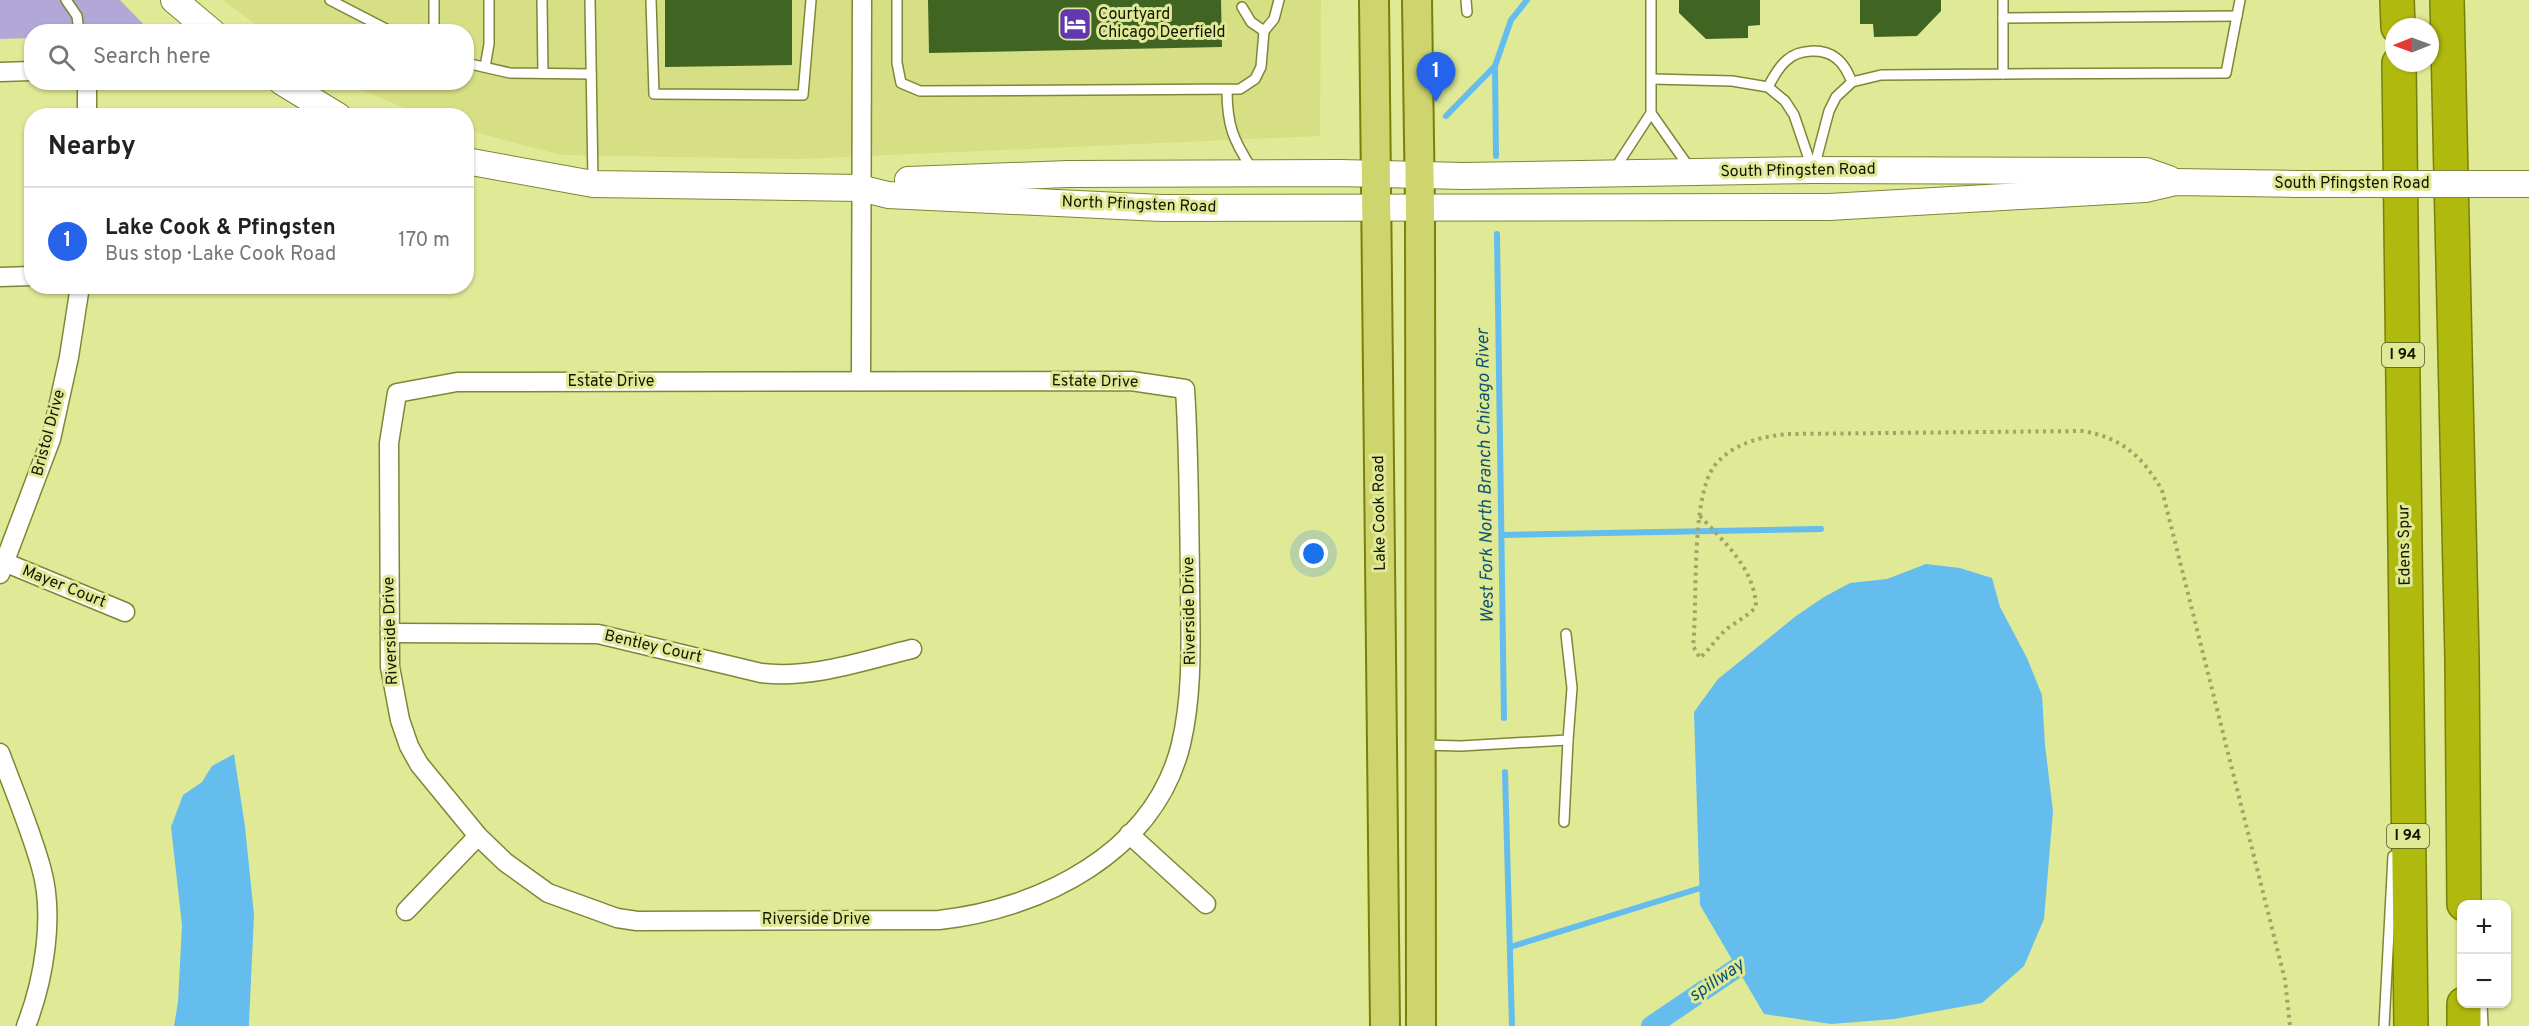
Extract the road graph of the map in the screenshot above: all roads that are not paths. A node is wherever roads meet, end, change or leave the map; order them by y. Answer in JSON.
{"nodes":[{"id":1,"x":66,"y":0,"type":"edge"},
{"id":2,"x":174,"y":0,"type":"edge"},
{"id":3,"x":330,"y":0,"type":"edge"},
{"id":4,"x":434,"y":0,"type":"edge"},
{"id":5,"x":489,"y":0,"type":"edge"},
{"id":6,"x":542,"y":0,"type":"edge"},
{"id":7,"x":590,"y":0,"type":"edge"},
{"id":8,"x":651,"y":0,"type":"edge"},
{"id":9,"x":811,"y":0,"type":"edge"},
{"id":10,"x":862,"y":0,"type":"edge"},
{"id":11,"x":897,"y":0,"type":"edge"},
{"id":12,"x":1279,"y":0,"type":"edge"},
{"id":13,"x":1374,"y":0,"type":"edge"},
{"id":14,"x":1417,"y":0,"type":"edge"},
{"id":15,"x":1466,"y":0,"type":"edge"},
{"id":16,"x":1651,"y":0,"type":"edge"},
{"id":17,"x":2003,"y":0,"type":"edge"},
{"id":18,"x":2240,"y":0,"type":"edge"},
{"id":19,"x":2397,"y":0,"type":"edge"},
{"id":20,"x":2447,"y":0,"type":"edge"},
{"id":21,"x":1242,"y":7,"type":"dead end"},
{"id":22,"x":1467,"y":12,"type":"dead end"},
{"id":23,"x":2237,"y":16,"type":"junction"},
{"id":24,"x":2003,"y":18,"type":"junction"},
{"id":25,"x":2398,"y":18,"type":"edge"},
{"id":26,"x":78,"y":24,"type":"edge"},
{"id":27,"x":198,"y":24,"type":"edge"},
{"id":28,"x":376,"y":24,"type":"edge"},
{"id":29,"x":434,"y":24,"type":"edge"},
{"id":30,"x":1264,"y":31,"type":"junction"},
{"id":31,"x":474,"y":65,"type":"edge"},
{"id":32,"x":485,"y":67,"type":"junction"},
{"id":33,"x":24,"y":71,"type":"edge"},
{"id":34,"x":0,"y":72,"type":"edge"},
{"id":35,"x":2399,"y":72,"type":"edge"},
{"id":36,"x":543,"y":73,"type":"junction"},
{"id":37,"x":591,"y":74,"type":"junction"},
{"id":38,"x":2003,"y":74,"type":"junction"},
{"id":39,"x":1652,"y":79,"type":"junction"},
{"id":40,"x":1852,"y":82,"type":"junction"},
{"id":41,"x":1768,"y":87,"type":"junction"},
{"id":42,"x":87,"y":90,"type":"edge"},
{"id":43,"x":295,"y":90,"type":"edge"},
{"id":44,"x":1227,"y":90,"type":"junction"},
{"id":45,"x":87,"y":108,"type":"edge"},
{"id":46,"x":325,"y":108,"type":"edge"},
{"id":47,"x":1651,"y":113,"type":"junction"},
{"id":48,"x":474,"y":162,"type":"edge"},
{"id":49,"x":1813,"y":170,"type":"junction"},
{"id":50,"x":1693,"y":173,"type":"junction"},
{"id":51,"x":1255,"y":174,"type":"junction"},
{"id":52,"x":1611,"y":174,"type":"junction"},
{"id":53,"x":1376,"y":175,"type":"junction"},
{"id":54,"x":1419,"y":176,"type":"junction"},
{"id":55,"x":2175,"y":182,"type":"junction"},
{"id":56,"x":593,"y":184,"type":"junction"},
{"id":57,"x":2529,"y":184,"type":"edge"},
{"id":58,"x":860,"y":188,"type":"junction"},
{"id":59,"x":1420,"y":207,"type":"junction"},
{"id":60,"x":1376,"y":208,"type":"junction"},
{"id":61,"x":0,"y":276,"type":"edge"},
{"id":62,"x":24,"y":276,"type":"edge"},
{"id":63,"x":79,"y":294,"type":"edge"},
{"id":64,"x":861,"y":381,"type":"junction"},
{"id":65,"x":1185,"y":389,"type":"joint"},
{"id":66,"x":392,"y":428,"type":"joint"},
{"id":67,"x":2,"y":568,"type":"edge"},
{"id":68,"x":125,"y":612,"type":"dead end"},
{"id":69,"x":390,"y":633,"type":"junction"},
{"id":70,"x":1566,"y":634,"type":"dead end"},
{"id":71,"x":2406,"y":647,"type":"junction"},
{"id":72,"x":912,"y":649,"type":"dead end"},
{"id":73,"x":2462,"y":658,"type":"junction"},
{"id":74,"x":1568,"y":740,"type":"junction"},
{"id":75,"x":1420,"y":745,"type":"junction"},
{"id":76,"x":0,"y":753,"type":"edge"},
{"id":77,"x":2397,"y":753,"type":"dead end"},
{"id":78,"x":1564,"y":822,"type":"dead end"},
{"id":79,"x":1129,"y":834,"type":"junction"},
{"id":80,"x":478,"y":836,"type":"junction"},
{"id":81,"x":2393,"y":843,"type":"dead end"},
{"id":82,"x":2474,"y":869,"type":"dead end"},
{"id":83,"x":2464,"y":900,"type":"edge"},
{"id":84,"x":1206,"y":904,"type":"dead end"},
{"id":85,"x":406,"y":911,"type":"dead end"},
{"id":86,"x":2464,"y":1008,"type":"edge"},
{"id":87,"x":2482,"y":1008,"type":"edge"},
{"id":88,"x":26,"y":1026,"type":"edge"},
{"id":89,"x":1385,"y":1026,"type":"edge"},
{"id":90,"x":1421,"y":1026,"type":"edge"},
{"id":91,"x":2384,"y":1026,"type":"edge"},
{"id":92,"x":2411,"y":1026,"type":"edge"},
{"id":93,"x":2464,"y":1026,"type":"edge"},
{"id":94,"x":2483,"y":1026,"type":"edge"}],
"edges":[{"from":1,"to":26,"type":"lane"},
{"from":2,"to":27,"type":"main road"},
{"from":3,"to":28,"type":"lane"},
{"from":4,"to":29,"type":"lane"},
{"from":5,"to":32,"type":"lane"},
{"from":6,"to":36,"type":"lane"},
{"from":7,"to":37,"type":"lane"},
{"from":8,"to":9,"type":"lane"},
{"from":10,"to":58,"type":"street"},
{"from":11,"to":44,"type":"lane"},
{"from":12,"to":30,"type":"lane"},
{"from":13,"to":53,"type":"main road","name":"Lake Cook Road"},
{"from":14,"to":54,"type":"main road"},
{"from":15,"to":22,"type":"lane"},
{"from":16,"to":39,"type":"lane"},
{"from":17,"to":24,"type":"lane"},
{"from":18,"to":23,"type":"lane"},
{"from":19,"to":25,"type":"highway"},
{"from":20,"to":73,"type":"highway"},
{"from":21,"to":30,"type":"lane"},
{"from":23,"to":24,"type":"lane"},
{"from":23,"to":38,"type":"lane"},
{"from":24,"to":38,"type":"lane"},
{"from":30,"to":44,"type":"lane"},
{"from":31,"to":32,"type":"lane"},
{"from":32,"to":36,"type":"lane"},
{"from":33,"to":34,"type":"street"},
{"from":35,"to":71,"type":"highway","name":"Edens Spur","number":"I 94"},
{"from":36,"to":37,"type":"lane"},
{"from":37,"to":56,"type":"lane"},
{"from":38,"to":40,"type":"lane"},
{"from":39,"to":41,"type":"lane"},
{"from":39,"to":47,"type":"lane"},
{"from":40,"to":41,"type":"lane"},
{"from":40,"to":49,"type":"lane"},
{"from":41,"to":49,"type":"lane"},
{"from":42,"to":45,"type":"street"},
{"from":43,"to":46,"type":"main road"},
{"from":44,"to":51,"type":"lane"},
{"from":47,"to":50,"type":"lane"},
{"from":47,"to":52,"type":"lane"},
{"from":48,"to":56,"type":"main road","name":"North Pfingsten Road"},
{"from":49,"to":50,"type":"main road","name":"South Pfingsten Road"},
{"from":49,"to":55,"type":"main road","name":"South Pfingsten Road"},
{"from":50,"to":52,"type":"main road","name":"South Pfingsten Road"},
{"from":51,"to":53,"type":"main road","name":"North Pfingsten Road"},
{"from":51,"to":58,"type":"main road","name":"North Pfingsten Road"},
{"from":52,"to":54,"type":"main road","name":"South Pfingsten Road"},
{"from":53,"to":54,"type":"main road","name":"North Pfingsten Road"},
{"from":53,"to":60,"type":"main road","name":"Lake Cook Road"},
{"from":54,"to":59,"type":"main road"},
{"from":55,"to":57,"type":"main road","name":"South Pfingsten Road","bridge":true},
{"from":55,"to":59,"type":"main road","name":"South Pfingsten Road"},
{"from":56,"to":58,"type":"main road","name":"North Pfingsten Road"},
{"from":58,"to":60,"type":"main road","name":"North Pfingsten Road"},
{"from":58,"to":64,"type":"street"},
{"from":59,"to":60,"type":"main road","name":"North Pfingsten Road"},
{"from":59,"to":75,"type":"main road"},
{"from":60,"to":89,"type":"main road","name":"Lake Cook Road"},
{"from":61,"to":62,"type":"street"},
{"from":63,"to":67,"type":"street","name":"Bristol Drive"},
{"from":64,"to":65,"type":"street","name":"Estate Drive"},
{"from":64,"to":66,"type":"street","name":"Estate Drive"},
{"from":65,"to":79,"type":"street","name":"Riverside Drive"},
{"from":66,"to":69,"type":"street","name":"Riverside Drive"},
{"from":67,"to":68,"type":"street","name":"Mayer Court"},
{"from":69,"to":72,"type":"street","name":"Bentley Court"},
{"from":69,"to":80,"type":"street","name":"Riverside Drive"},
{"from":70,"to":74,"type":"lane"},
{"from":71,"to":77,"type":"lane","number":"I 94"},
{"from":71,"to":92,"type":"highway","name":"Edens Spur","number":"I 94"},
{"from":73,"to":82,"type":"lane"},
{"from":73,"to":83,"type":"highway"},
{"from":74,"to":75,"type":"lane"},
{"from":74,"to":78,"type":"lane"},
{"from":75,"to":90,"type":"main road"},
{"from":76,"to":88,"type":"street"},
{"from":79,"to":80,"type":"street","name":"Riverside Drive"},
{"from":79,"to":84,"type":"street"},
{"from":80,"to":85,"type":"street"},
{"from":81,"to":91,"type":"lane","number":"I 94"},
{"from":86,"to":93,"type":"highway"},
{"from":87,"to":94,"type":"lane"}]}
